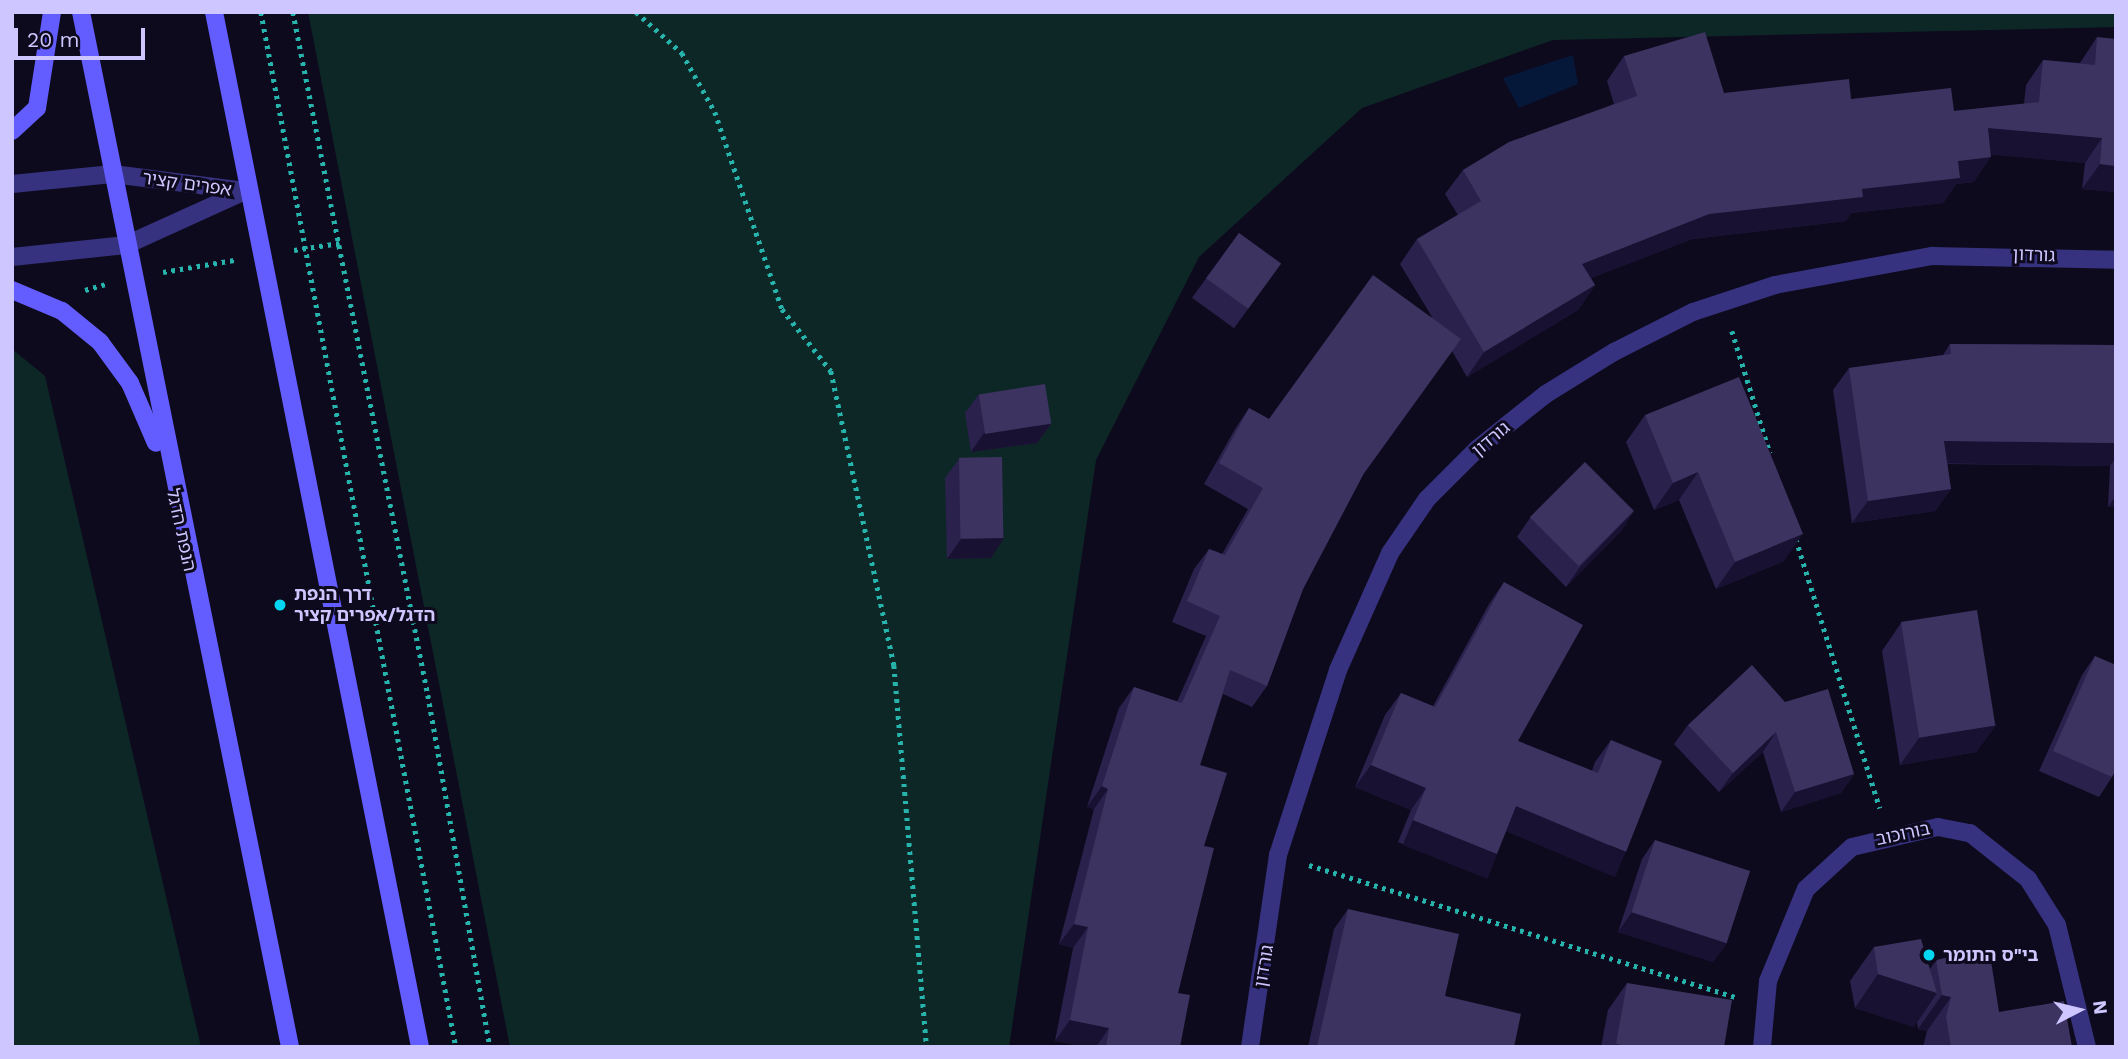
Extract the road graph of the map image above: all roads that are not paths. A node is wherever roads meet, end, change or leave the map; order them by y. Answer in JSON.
{"nodes":[{"id":1,"x":52,"y":12,"type":"edge"},
{"id":2,"x":82,"y":12,"type":"edge"},
{"id":3,"x":214,"y":12,"type":"edge"},
{"id":4,"x":12,"y":131,"type":"edge"},
{"id":5,"x":113,"y":174,"type":"junction"},
{"id":6,"x":12,"y":184,"type":"edge"},
{"id":7,"x":245,"y":191,"type":"junction"},
{"id":8,"x":126,"y":245,"type":"junction"},
{"id":9,"x":12,"y":257,"type":"edge"},
{"id":10,"x":2116,"y":260,"type":"edge"},
{"id":11,"x":12,"y":290,"type":"edge"},
{"id":12,"x":176,"y":506,"type":"junction"},
{"id":13,"x":290,"y":1047,"type":"edge"},
{"id":14,"x":420,"y":1047,"type":"edge"},
{"id":15,"x":1250,"y":1047,"type":"edge"},
{"id":16,"x":1762,"y":1047,"type":"edge"},
{"id":17,"x":2087,"y":1047,"type":"edge"}],
"edges":[{"from":1,"to":4,"type":"main road"},
{"from":2,"to":5,"type":"main road","name":"הנפת הדגל"},
{"from":3,"to":7,"type":"main road"},
{"from":5,"to":6,"type":"street","name":"אפרים קציר"},
{"from":5,"to":7,"type":"street","name":"אפרים קציר"},
{"from":5,"to":8,"type":"main road","name":"הנפת הדגל"},
{"from":7,"to":8,"type":"street","name":"אפרים קציר"},
{"from":7,"to":14,"type":"main road"},
{"from":8,"to":9,"type":"street","name":"אפרים קציר"},
{"from":8,"to":12,"type":"main road","name":"הנפת הדגל"},
{"from":10,"to":15,"type":"street","name":"גורדון"},
{"from":11,"to":12,"type":"main road"},
{"from":12,"to":13,"type":"main road","name":"הנפת הדגל"},
{"from":16,"to":17,"type":"street","name":"בורוכוב"}]}
